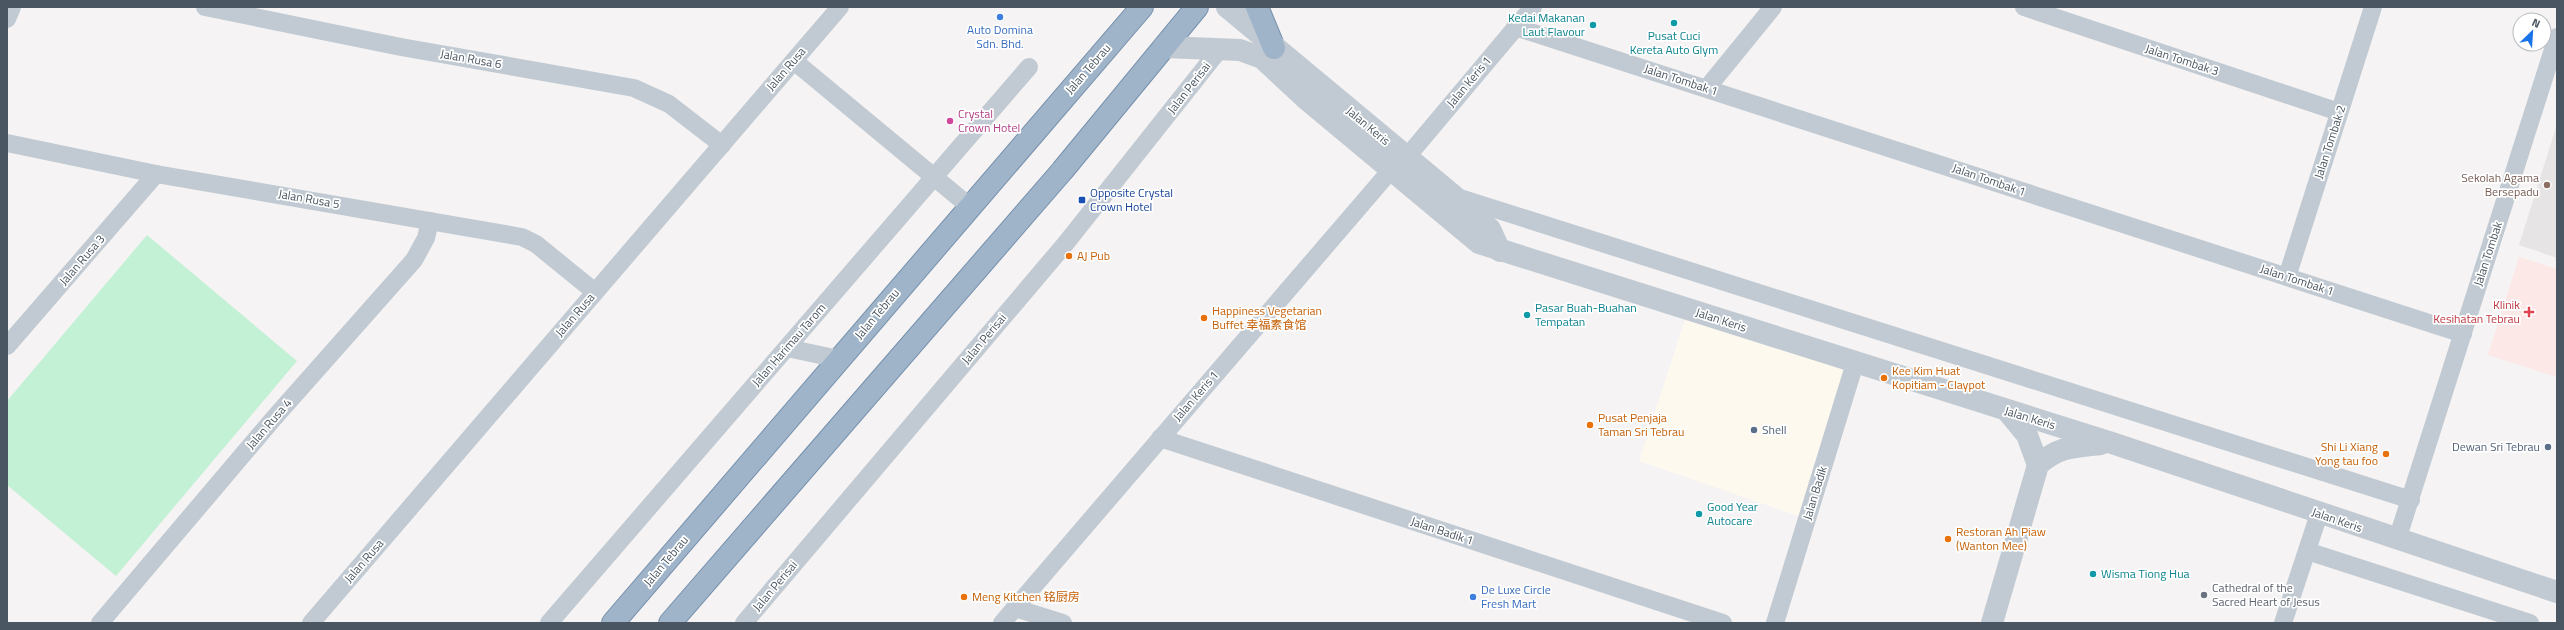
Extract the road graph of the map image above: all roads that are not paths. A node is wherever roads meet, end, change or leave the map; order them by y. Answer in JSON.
{"nodes":[{"id":1,"x":12,"y":7,"type":"edge"},
{"id":2,"x":206,"y":7,"type":"edge"},
{"id":3,"x":840,"y":7,"type":"edge"},
{"id":4,"x":1142,"y":7,"type":"edge"},
{"id":5,"x":1227,"y":7,"type":"edge"},
{"id":6,"x":1257,"y":7,"type":"edge"},
{"id":7,"x":1533,"y":7,"type":"edge"},
{"id":8,"x":1773,"y":7,"type":"edge"},
{"id":9,"x":2024,"y":7,"type":"edge"},
{"id":10,"x":2373,"y":7,"type":"edge"},
{"id":11,"x":1194,"y":8,"type":"edge"},
{"id":12,"x":7,"y":19,"type":"edge"},
{"id":13,"x":1515,"y":27,"type":"junction"},
{"id":14,"x":2557,"y":37,"type":"edge"},
{"id":15,"x":1164,"y":47,"type":"junction"},
{"id":16,"x":1274,"y":48,"type":"junction"},
{"id":17,"x":1219,"y":50,"type":"junction"},
{"id":18,"x":794,"y":61,"type":"junction"},
{"id":19,"x":1029,"y":67,"type":"dead end"},
{"id":20,"x":1707,"y":88,"type":"junction"},
{"id":21,"x":2339,"y":112,"type":"junction"},
{"id":22,"x":7,"y":143,"type":"edge"},
{"id":23,"x":722,"y":145,"type":"junction"},
{"id":24,"x":1398,"y":164,"type":"junction"},
{"id":25,"x":156,"y":174,"type":"junction"},
{"id":26,"x":933,"y":176,"type":"junction"},
{"id":27,"x":1454,"y":196,"type":"junction"},
{"id":28,"x":969,"y":206,"type":"junction"},
{"id":29,"x":430,"y":221,"type":"junction"},
{"id":30,"x":1500,"y":250,"type":"junction"},
{"id":31,"x":2287,"y":277,"type":"junction"},
{"id":32,"x":595,"y":292,"type":"junction"},
{"id":33,"x":2463,"y":334,"type":"junction"},
{"id":34,"x":7,"y":346,"type":"edge"},
{"id":35,"x":787,"y":348,"type":"junction"},
{"id":36,"x":839,"y":359,"type":"junction"},
{"id":37,"x":1855,"y":363,"type":"junction"},
{"id":38,"x":2008,"y":412,"type":"junction"},
{"id":39,"x":1160,"y":438,"type":"junction"},
{"id":40,"x":2112,"y":443,"type":"junction"},
{"id":41,"x":2038,"y":465,"type":"junction"},
{"id":42,"x":2410,"y":500,"type":"junction"},
{"id":43,"x":2319,"y":514,"type":"junction"},
{"id":44,"x":2397,"y":540,"type":"junction"},
{"id":45,"x":2306,"y":551,"type":"junction"},
{"id":46,"x":2557,"y":592,"type":"edge"},
{"id":47,"x":1015,"y":608,"type":"junction"},
{"id":48,"x":615,"y":621,"type":"edge"},
{"id":49,"x":100,"y":623,"type":"edge"},
{"id":50,"x":311,"y":623,"type":"edge"},
{"id":51,"x":549,"y":623,"type":"edge"},
{"id":52,"x":670,"y":623,"type":"edge"},
{"id":53,"x":744,"y":623,"type":"edge"},
{"id":54,"x":1002,"y":623,"type":"edge"},
{"id":55,"x":1063,"y":623,"type":"edge"},
{"id":56,"x":1723,"y":623,"type":"edge"},
{"id":57,"x":1775,"y":623,"type":"edge"},
{"id":58,"x":1992,"y":623,"type":"edge"},
{"id":59,"x":2283,"y":623,"type":"edge"},
{"id":60,"x":2530,"y":623,"type":"edge"}],
"edges":[{"from":1,"to":12,"type":"street"},
{"from":2,"to":23,"type":"street","name":"Jalan Rusa 6"},
{"from":3,"to":18,"type":"street","name":"Jalan Rusa"},
{"from":4,"to":28,"type":"highway","name":"Jalan Tebrau"},
{"from":5,"to":16,"type":"street","name":"Jalan Keris"},
{"from":6,"to":16,"type":"highway"},
{"from":7,"to":13,"type":"street","name":"Jalan Keris 1"},
{"from":8,"to":20,"type":"street"},
{"from":9,"to":21,"type":"street","name":"Jalan Tombak 3"},
{"from":10,"to":21,"type":"street","name":"Jalan Tombak 2"},
{"from":11,"to":15,"type":"highway"},
{"from":13,"to":20,"type":"street","name":"Jalan Tombak 1"},
{"from":13,"to":24,"type":"street","name":"Jalan Keris 1"},
{"from":14,"to":33,"type":"street","name":"Jalan Tombak"},
{"from":15,"to":17,"type":"street","name":"Jalan Keris"},
{"from":15,"to":52,"type":"highway"},
{"from":16,"to":24,"type":"street","name":"Jalan Keris"},
{"from":17,"to":24,"type":"street","name":"Jalan Keris"},
{"from":17,"to":53,"type":"street","name":"Jalan Perisai"},
{"from":18,"to":23,"type":"street","name":"Jalan Rusa"},
{"from":18,"to":26,"type":"street"},
{"from":19,"to":26,"type":"street","name":"Jalan Harimau Tarom"},
{"from":20,"to":31,"type":"street","name":"Jalan Tombak 1"},
{"from":21,"to":31,"type":"street","name":"Jalan Tombak 2"},
{"from":22,"to":25,"type":"street","name":"Jalan Rusa 5"},
{"from":23,"to":32,"type":"street","name":"Jalan Rusa"},
{"from":24,"to":27,"type":"street","name":"Jalan Keris"},
{"from":24,"to":30,"type":"street","name":"Jalan Keris"},
{"from":24,"to":39,"type":"street","name":"Jalan Keris 1"},
{"from":25,"to":29,"type":"street","name":"Jalan Rusa 5"},
{"from":25,"to":34,"type":"street","name":"Jalan Rusa 3"},
{"from":26,"to":28,"type":"street"},
{"from":26,"to":35,"type":"street","name":"Jalan Harimau Tarom"},
{"from":27,"to":30,"type":"street","name":"Jalan Keris"},
{"from":27,"to":42,"type":"street"},
{"from":28,"to":36,"type":"highway","name":"Jalan Tebrau"},
{"from":29,"to":32,"type":"street","name":"Jalan Rusa 5"},
{"from":29,"to":49,"type":"street","name":"Jalan Rusa 4"},
{"from":30,"to":37,"type":"street","name":"Jalan Keris"},
{"from":31,"to":33,"type":"street","name":"Jalan Tombak 1"},
{"from":32,"to":50,"type":"street","name":"Jalan Rusa"},
{"from":33,"to":42,"type":"street","name":"Jalan Tombak"},
{"from":35,"to":36,"type":"street"},
{"from":35,"to":51,"type":"street","name":"Jalan Harimau Tarom"},
{"from":36,"to":48,"type":"highway","name":"Jalan Tebrau"},
{"from":37,"to":38,"type":"street","name":"Jalan Keris"},
{"from":37,"to":57,"type":"street","name":"Jalan Badik"},
{"from":38,"to":40,"type":"street","name":"Jalan Keris"},
{"from":38,"to":41,"type":"street"},
{"from":39,"to":47,"type":"street","name":"Jalan Keris 1"},
{"from":39,"to":56,"type":"street","name":"Jalan Badik 1"},
{"from":40,"to":41,"type":"street"},
{"from":40,"to":43,"type":"street","name":"Jalan Keris"},
{"from":41,"to":58,"type":"street"},
{"from":42,"to":44,"type":"street","name":"Jalan Tombak"},
{"from":43,"to":44,"type":"street","name":"Jalan Keris"},
{"from":43,"to":45,"type":"street"},
{"from":44,"to":46,"type":"street","name":"Jalan Keris"},
{"from":45,"to":59,"type":"street"},
{"from":45,"to":60,"type":"street"},
{"from":47,"to":54,"type":"street","name":"Jalan Keris 1"},
{"from":47,"to":55,"type":"street"}]}
